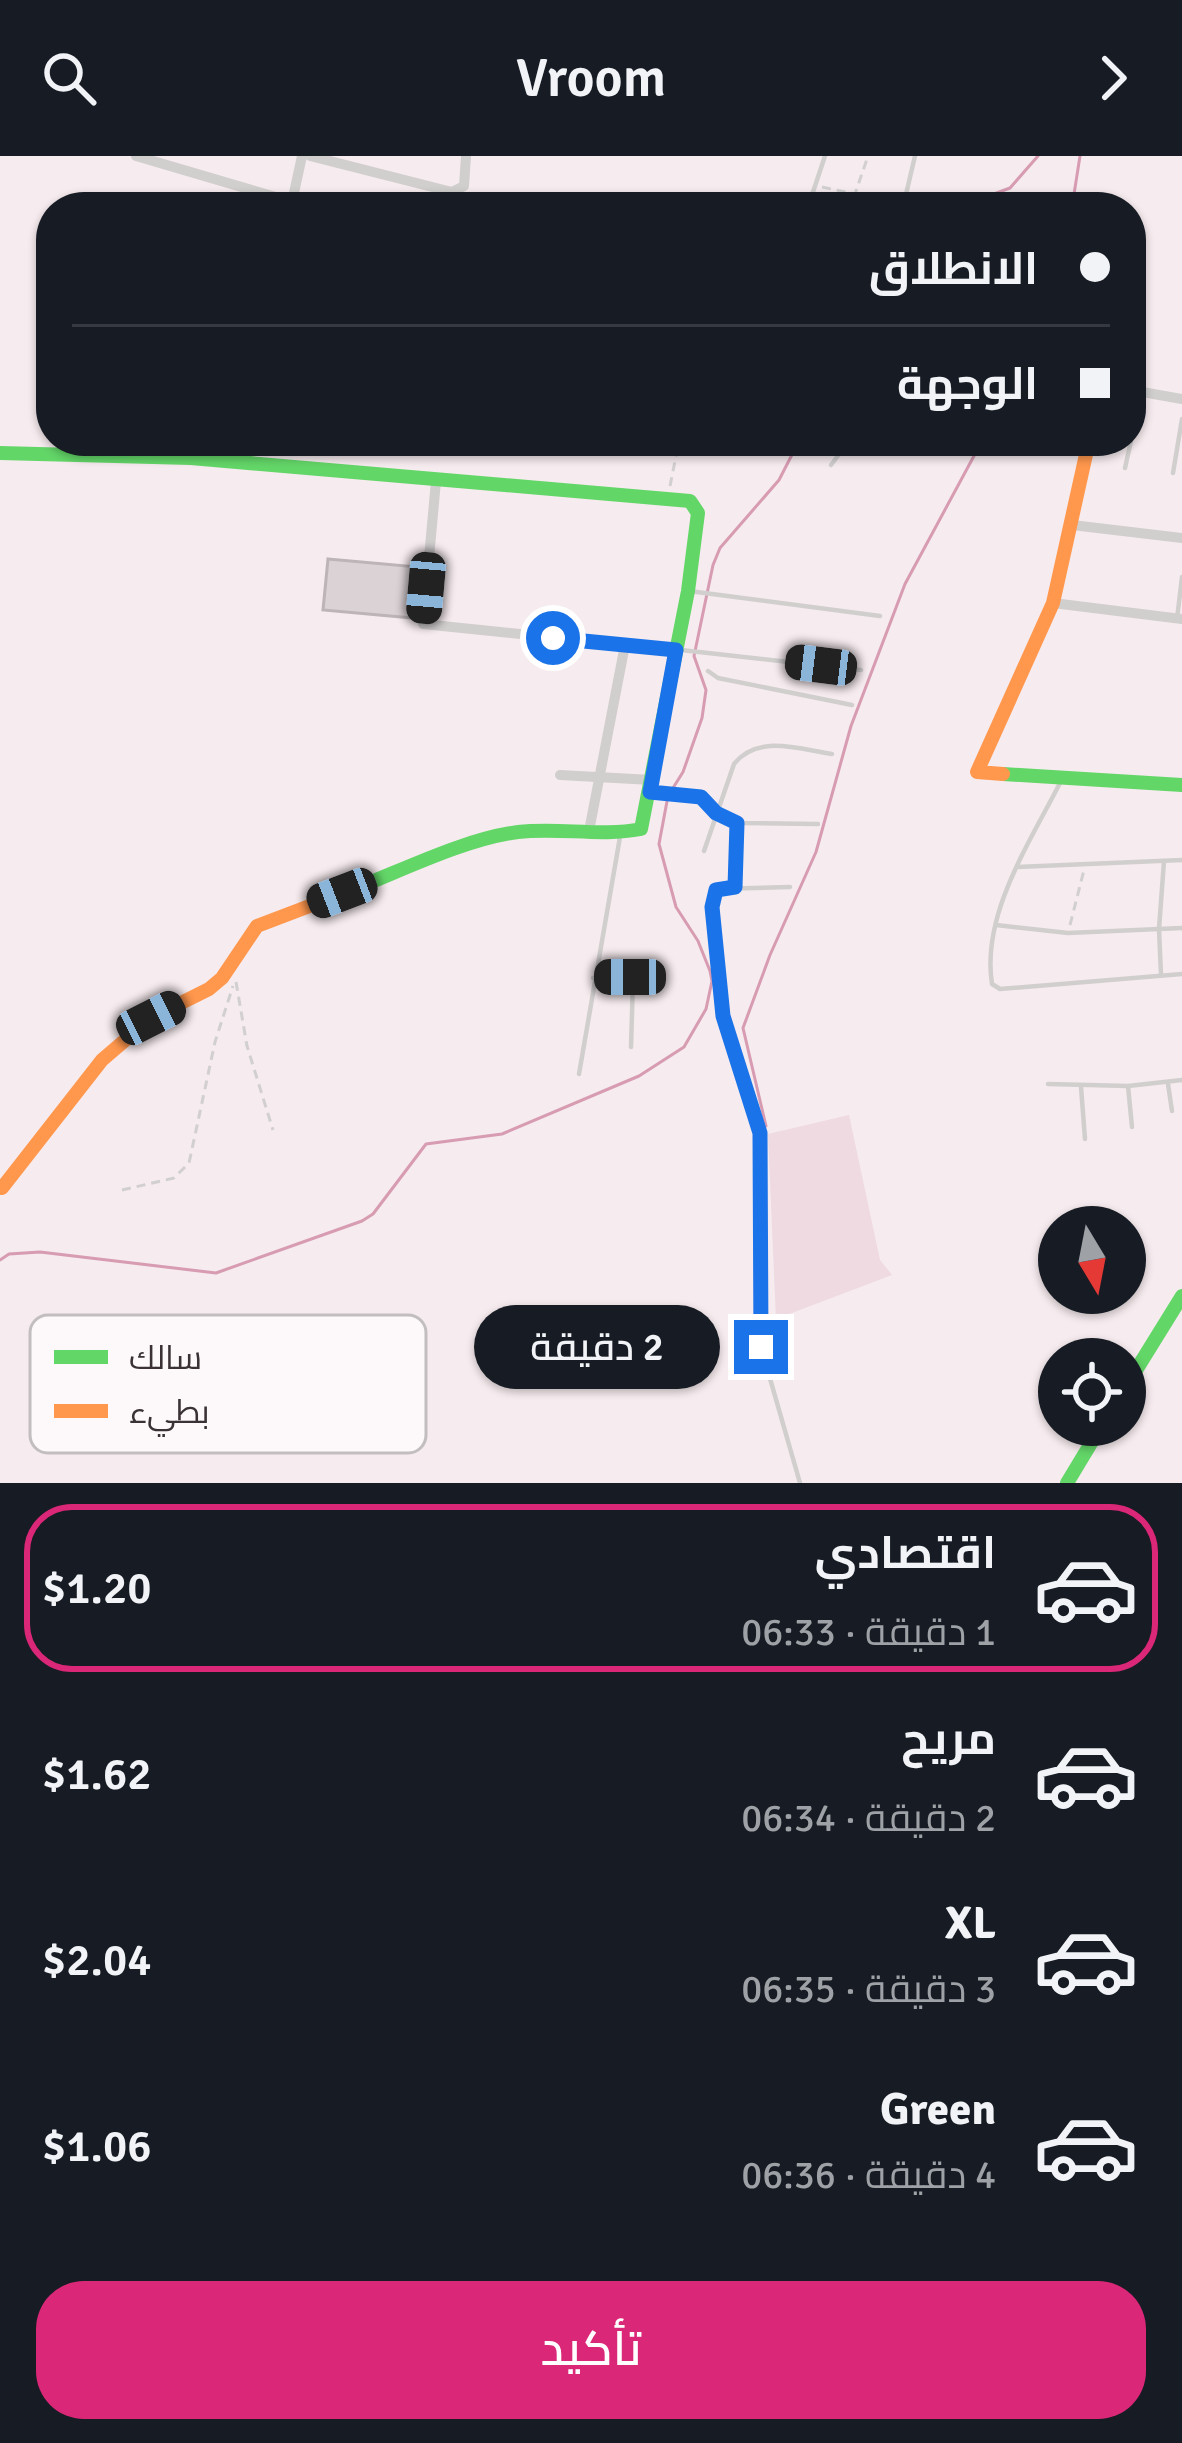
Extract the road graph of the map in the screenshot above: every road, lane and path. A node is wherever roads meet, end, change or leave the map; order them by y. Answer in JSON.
{"nodes":[{"id":1,"x":136,"y":156,"type":"edge"},
{"id":2,"x":306,"y":156,"type":"edge"},
{"id":3,"x":466,"y":156,"type":"edge"},
{"id":4,"x":824,"y":156,"type":"edge"},
{"id":5,"x":868,"y":156,"type":"edge"},
{"id":6,"x":915,"y":156,"type":"edge"},
{"id":7,"x":815,"y":185,"type":"junction"},
{"id":8,"x":258,"y":192,"type":"edge"},
{"id":9,"x":295,"y":192,"type":"edge"},
{"id":10,"x":813,"y":192,"type":"edge"},
{"id":11,"x":846,"y":192,"type":"edge"},
{"id":12,"x":856,"y":192,"type":"edge"},
{"id":13,"x":907,"y":192,"type":"edge"},
{"id":14,"x":1146,"y":393,"type":"edge"},
{"id":15,"x":1182,"y":399,"type":"edge"},
{"id":16,"x":1182,"y":419,"type":"edge"},
{"id":17,"x":0,"y":453,"type":"edge"},
{"id":18,"x":36,"y":454,"type":"edge"},
{"id":19,"x":115,"y":456,"type":"edge"},
{"id":20,"x":676,"y":456,"type":"edge"},
{"id":21,"x":838,"y":456,"type":"edge"},
{"id":22,"x":1086,"y":456,"type":"edge"},
{"id":23,"x":1128,"y":456,"type":"edge"},
{"id":24,"x":831,"y":465,"type":"dead end"},
{"id":25,"x":1125,"y":468,"type":"dead end"},
{"id":26,"x":1173,"y":473,"type":"dead end"},
{"id":27,"x":436,"y":481,"type":"junction"},
{"id":28,"x":667,"y":498,"type":"junction"},
{"id":29,"x":1072,"y":525,"type":"junction"},
{"id":30,"x":1182,"y":538,"type":"edge"},
{"id":31,"x":1182,"y":577,"type":"edge"},
{"id":32,"x":688,"y":591,"type":"junction"},
{"id":33,"x":1053,"y":603,"type":"junction"},
{"id":34,"x":880,"y":616,"type":"dead end"},
{"id":35,"x":1180,"y":619,"type":"edge"},
{"id":36,"x":625,"y":645,"type":"junction"},
{"id":37,"x":676,"y":650,"type":"junction"},
{"id":38,"x":861,"y":670,"type":"dead end"},
{"id":39,"x":708,"y":671,"type":"dead end"},
{"id":40,"x":852,"y":705,"type":"dead end"},
{"id":41,"x":832,"y":754,"type":"dead end"},
{"id":42,"x":560,"y":775,"type":"dead end"},
{"id":43,"x":599,"y":778,"type":"junction"},
{"id":44,"x":1062,"y":778,"type":"junction"},
{"id":45,"x":1182,"y":785,"type":"edge"},
{"id":46,"x":651,"y":786,"type":"junction"},
{"id":47,"x":716,"y":813,"type":"junction"},
{"id":48,"x":737,"y":823,"type":"junction"},
{"id":49,"x":818,"y":824,"type":"dead end"},
{"id":50,"x":589,"y":831,"type":"junction"},
{"id":51,"x":621,"y":833,"type":"junction"},
{"id":52,"x":704,"y":850,"type":"dead end"},
{"id":53,"x":1182,"y":860,"type":"edge"},
{"id":54,"x":1164,"y":861,"type":"junction"},
{"id":55,"x":1086,"y":864,"type":"junction"},
{"id":56,"x":1017,"y":867,"type":"junction"},
{"id":57,"x":735,"y":887,"type":"junction"},
{"id":58,"x":790,"y":887,"type":"dead end"},
{"id":59,"x":996,"y":925,"type":"junction"},
{"id":60,"x":1182,"y":928,"type":"edge"},
{"id":61,"x":1159,"y":929,"type":"junction"},
{"id":62,"x":1068,"y":933,"type":"junction"},
{"id":63,"x":1182,"y":974,"type":"edge"},
{"id":64,"x":1161,"y":975,"type":"junction"},
{"id":65,"x":593,"y":978,"type":"junction"},
{"id":66,"x":631,"y":1047,"type":"dead end"},
{"id":67,"x":579,"y":1073,"type":"dead end"},
{"id":68,"x":1182,"y":1080,"type":"edge"},
{"id":69,"x":1048,"y":1084,"type":"dead end"},
{"id":70,"x":1168,"y":1084,"type":"junction"},
{"id":71,"x":1128,"y":1086,"type":"junction"},
{"id":72,"x":1081,"y":1087,"type":"junction"},
{"id":73,"x":1172,"y":1111,"type":"dead end"},
{"id":74,"x":1132,"y":1127,"type":"dead end"},
{"id":75,"x":273,"y":1130,"type":"dead end"},
{"id":76,"x":1085,"y":1139,"type":"dead end"},
{"id":77,"x":1,"y":1188,"type":"edge"},
{"id":78,"x":122,"y":1190,"type":"dead end"},
{"id":79,"x":1182,"y":1296,"type":"edge"},
{"id":80,"x":1146,"y":1354,"type":"edge"},
{"id":81,"x":1089,"y":1446,"type":"edge"},
{"id":82,"x":800,"y":1483,"type":"edge"},
{"id":83,"x":1066,"y":1483,"type":"edge"}],
"edges":[{"from":1,"to":8,"type":"street"},
{"from":2,"to":3,"type":"street"},
{"from":2,"to":9,"type":"street"},
{"from":4,"to":7,"type":"lane"},
{"from":5,"to":12,"type":"path"},
{"from":6,"to":13,"type":"lane"},
{"from":7,"to":10,"type":"lane"},
{"from":7,"to":11,"type":"path"},
{"from":14,"to":15,"type":"street"},
{"from":16,"to":26,"type":"lane"},
{"from":17,"to":18,"type":"street"},
{"from":19,"to":27,"type":"street"},
{"from":20,"to":28,"type":"path"},
{"from":21,"to":24,"type":"lane"},
{"from":22,"to":29,"type":"street"},
{"from":23,"to":25,"type":"lane"},
{"from":27,"to":28,"type":"street"},
{"from":27,"to":36,"type":"street"},
{"from":28,"to":32,"type":"street"},
{"from":29,"to":30,"type":"street"},
{"from":29,"to":33,"type":"street"},
{"from":31,"to":35,"type":"lane"},
{"from":32,"to":34,"type":"lane"},
{"from":32,"to":37,"type":"street"},
{"from":33,"to":35,"type":"street"},
{"from":33,"to":44,"type":"street"},
{"from":36,"to":37,"type":"street"},
{"from":36,"to":43,"type":"street"},
{"from":37,"to":38,"type":"lane"},
{"from":37,"to":46,"type":"street"},
{"from":39,"to":40,"type":"lane"},
{"from":41,"to":47,"type":"lane"},
{"from":42,"to":43,"type":"street"},
{"from":43,"to":46,"type":"street"},
{"from":43,"to":50,"type":"street"},
{"from":44,"to":45,"type":"street"},
{"from":44,"to":56,"type":"lane"},
{"from":46,"to":47,"type":"lane"},
{"from":46,"to":51,"type":"street"},
{"from":47,"to":48,"type":"lane"},
{"from":47,"to":52,"type":"lane"},
{"from":48,"to":49,"type":"lane"},
{"from":48,"to":57,"type":"lane"},
{"from":50,"to":51,"type":"street"},
{"from":50,"to":77,"type":"street"},
{"from":51,"to":65,"type":"lane"},
{"from":53,"to":54,"type":"lane"},
{"from":54,"to":55,"type":"lane"},
{"from":54,"to":61,"type":"lane"},
{"from":55,"to":56,"type":"lane"},
{"from":55,"to":62,"type":"path"},
{"from":56,"to":59,"type":"lane"},
{"from":57,"to":58,"type":"lane"},
{"from":57,"to":82,"type":"lane"},
{"from":59,"to":62,"type":"lane"},
{"from":59,"to":64,"type":"lane"},
{"from":60,"to":61,"type":"lane"},
{"from":61,"to":62,"type":"lane"},
{"from":61,"to":64,"type":"lane"},
{"from":63,"to":64,"type":"lane"},
{"from":65,"to":66,"type":"lane"},
{"from":65,"to":67,"type":"lane"},
{"from":68,"to":70,"type":"lane"},
{"from":69,"to":72,"type":"lane"},
{"from":70,"to":71,"type":"lane"},
{"from":70,"to":73,"type":"lane"},
{"from":71,"to":72,"type":"lane"},
{"from":71,"to":74,"type":"lane"},
{"from":72,"to":76,"type":"lane"},
{"from":75,"to":78,"type":"path"},
{"from":79,"to":80,"type":"street"},
{"from":81,"to":83,"type":"street"}]}
